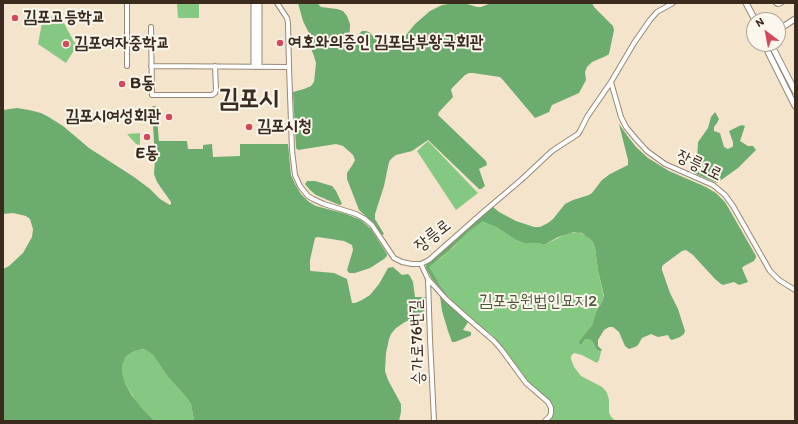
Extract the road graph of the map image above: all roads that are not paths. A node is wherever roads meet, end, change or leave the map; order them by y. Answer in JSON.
{"nodes":[{"id":1,"x":128,"y":3,"type":"edge"},
{"id":2,"x":254,"y":3,"type":"edge"},
{"id":3,"x":259,"y":3,"type":"edge"},
{"id":4,"x":277,"y":3,"type":"edge"},
{"id":5,"x":673,"y":3,"type":"edge"},
{"id":6,"x":746,"y":3,"type":"edge"},
{"id":7,"x":776,"y":3,"type":"edge"},
{"id":8,"x":781,"y":3,"type":"edge"},
{"id":9,"x":751,"y":12,"type":"edge"},
{"id":10,"x":795,"y":20,"type":"edge"},
{"id":11,"x":786,"y":26,"type":"edge"},
{"id":12,"x":151,"y":27,"type":"dead end"},
{"id":13,"x":768,"y":52,"type":"edge"},
{"id":14,"x":775,"y":52,"type":"edge"},
{"id":15,"x":128,"y":66,"type":"dead end"},
{"id":16,"x":151,"y":66,"type":"junction"},
{"id":17,"x":216,"y":66,"type":"junction"},
{"id":18,"x":257,"y":66,"type":"junction"},
{"id":19,"x":289,"y":67,"type":"junction"},
{"id":20,"x":611,"y":82,"type":"junction"},
{"id":21,"x":795,"y":91,"type":"edge"},
{"id":22,"x":795,"y":106,"type":"edge"},
{"id":23,"x":421,"y":264,"type":"junction"},
{"id":24,"x":428,"y":279,"type":"junction"},
{"id":25,"x":795,"y":290,"type":"edge"},
{"id":26,"x":434,"y":421,"type":"edge"},
{"id":27,"x":545,"y":421,"type":"edge"}],
"edges":[{"from":1,"to":15,"type":"street"},
{"from":2,"to":18,"type":"street"},
{"from":3,"to":18,"type":"street"},
{"from":4,"to":19,"type":"street","name":"장릉로"},
{"from":5,"to":20,"type":"street","name":"장릉로"},
{"from":6,"to":9,"type":"street"},
{"from":7,"to":8,"type":"street"},
{"from":10,"to":11,"type":"street"},
{"from":12,"to":16,"type":"street"},
{"from":13,"to":22,"type":"street"},
{"from":14,"to":21,"type":"street"},
{"from":16,"to":17,"type":"street"},
{"from":16,"to":17,"type":"street"},
{"from":17,"to":18,"type":"street"},
{"from":18,"to":19,"type":"street"},
{"from":19,"to":23,"type":"street","name":"장릉로"},
{"from":20,"to":23,"type":"street","name":"장릉로"},
{"from":20,"to":25,"type":"street","name":"장릉1로"},
{"from":23,"to":24,"type":"street","name":"승가로76번길"},
{"from":24,"to":26,"type":"street","name":"승가로76번길"},
{"from":24,"to":27,"type":"street"}]}
